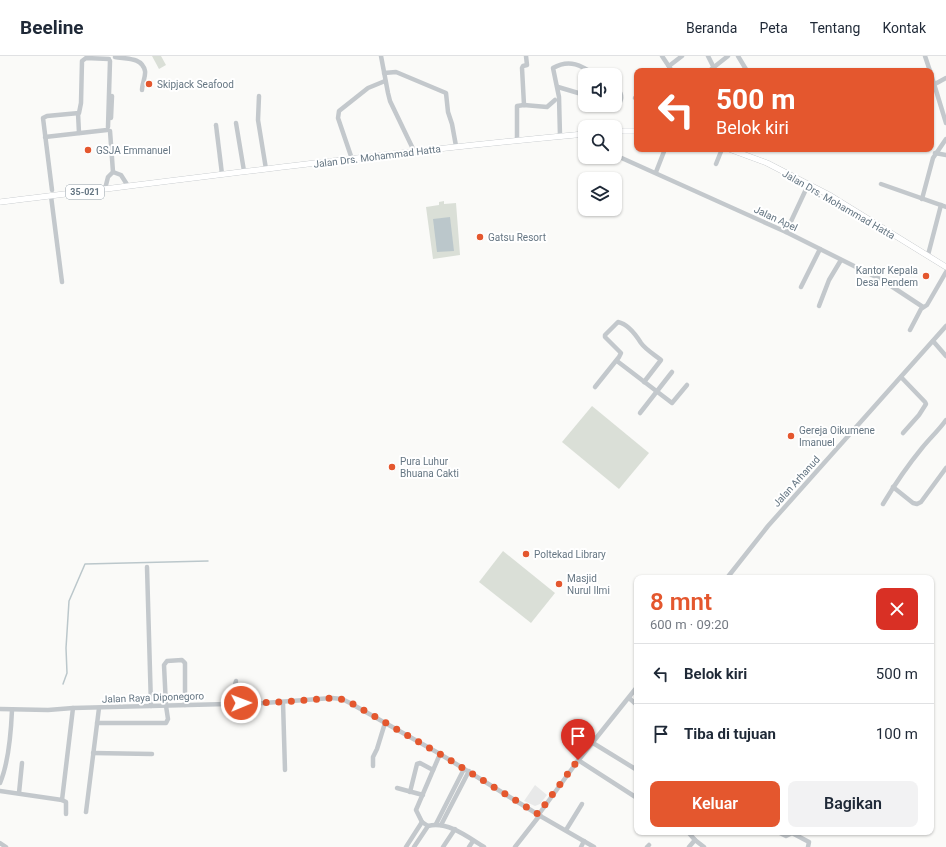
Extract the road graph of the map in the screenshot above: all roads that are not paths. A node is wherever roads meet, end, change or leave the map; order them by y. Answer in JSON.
{"nodes":[{"id":1,"x":526,"y":56,"type":"edge"},
{"id":2,"x":662,"y":56,"type":"edge"},
{"id":3,"x":682,"y":56,"type":"edge"},
{"id":4,"x":708,"y":56,"type":"edge"},
{"id":5,"x":728,"y":56,"type":"edge"},
{"id":6,"x":738,"y":56,"type":"edge"},
{"id":7,"x":925,"y":56,"type":"edge"},
{"id":8,"x":113,"y":58,"type":"edge"},
{"id":9,"x":382,"y":61,"type":"edge"},
{"id":10,"x":669,"y":66,"type":"joint"},
{"id":11,"x":713,"y":66,"type":"joint"},
{"id":12,"x":583,"y":68,"type":"edge"},
{"id":13,"x":745,"y":68,"type":"edge"},
{"id":14,"x":929,"y":68,"type":"edge"},
{"id":15,"x":384,"y":73,"type":"junction"},
{"id":16,"x":946,"y":78,"type":"edge"},
{"id":17,"x":385,"y":80,"type":"junction"},
{"id":18,"x":935,"y":84,"type":"joint"},
{"id":19,"x":558,"y":89,"type":"junction"},
{"id":20,"x":142,"y":90,"type":"dead end"},
{"id":21,"x":578,"y":93,"type":"edge"},
{"id":22,"x":260,"y":96,"type":"dead end"},
{"id":23,"x":557,"y":98,"type":"junction"},
{"id":24,"x":524,"y":105,"type":"junction"},
{"id":25,"x":78,"y":113,"type":"junction"},
{"id":26,"x":946,"y":123,"type":"edge"},
{"id":27,"x":236,"y":124,"type":"dead end"},
{"id":28,"x":216,"y":125,"type":"dead end"},
{"id":29,"x":109,"y":129,"type":"junction"},
{"id":30,"x":634,"y":131,"type":"edge"},
{"id":31,"x":622,"y":132,"type":"edge"},
{"id":32,"x":79,"y":133,"type":"junction"},
{"id":33,"x":578,"y":135,"type":"edge"},
{"id":34,"x":560,"y":136,"type":"junction"},
{"id":35,"x":45,"y":137,"type":"junction"},
{"id":36,"x":946,"y":139,"type":"edge"},
{"id":37,"x":517,"y":140,"type":"junction"},
{"id":38,"x":456,"y":146,"type":"junction"},
{"id":39,"x":414,"y":151,"type":"junction"},
{"id":40,"x":664,"y":152,"type":"edge"},
{"id":41,"x":721,"y":152,"type":"edge"},
{"id":42,"x":737,"y":152,"type":"edge"},
{"id":43,"x":946,"y":155,"type":"edge"},
{"id":44,"x":934,"y":156,"type":"junction"},
{"id":45,"x":622,"y":158,"type":"edge"},
{"id":46,"x":352,"y":159,"type":"junction"},
{"id":47,"x":716,"y":164,"type":"dead end"},
{"id":48,"x":266,"y":169,"type":"junction"},
{"id":49,"x":244,"y":171,"type":"junction"},
{"id":50,"x":113,"y":172,"type":"junction"},
{"id":51,"x":656,"y":172,"type":"junction"},
{"id":52,"x":222,"y":174,"type":"junction"},
{"id":53,"x":881,"y":184,"type":"dead end"},
{"id":54,"x":808,"y":185,"type":"junction"},
{"id":55,"x":128,"y":186,"type":"junction"},
{"id":56,"x":105,"y":189,"type":"junction"},
{"id":57,"x":52,"y":193,"type":"junction"},
{"id":58,"x":922,"y":199,"type":"junction"},
{"id":59,"x":0,"y":202,"type":"edge"},
{"id":60,"x":943,"y":206,"type":"edge"},
{"id":61,"x":786,"y":232,"type":"junction"},
{"id":62,"x":820,"y":249,"type":"junction"},
{"id":63,"x":928,"y":255,"type":"junction"},
{"id":64,"x":841,"y":260,"type":"junction"},
{"id":65,"x":946,"y":267,"type":"edge"},
{"id":66,"x":946,"y":272,"type":"edge"},
{"id":67,"x":62,"y":282,"type":"dead end"},
{"id":68,"x":801,"y":287,"type":"dead end"},
{"id":69,"x":819,"y":306,"type":"dead end"},
{"id":70,"x":923,"y":307,"type":"junction"},
{"id":71,"x":946,"y":326,"type":"edge"},
{"id":72,"x":910,"y":330,"type":"dead end"},
{"id":73,"x":933,"y":341,"type":"junction"},
{"id":74,"x":946,"y":356,"type":"edge"},
{"id":75,"x":617,"y":361,"type":"junction"},
{"id":76,"x":672,"y":372,"type":"dead end"},
{"id":77,"x":901,"y":376,"type":"junction"},
{"id":78,"x":644,"y":382,"type":"junction"},
{"id":79,"x":687,"y":385,"type":"dead end"},
{"id":80,"x":595,"y":387,"type":"dead end"},
{"id":81,"x":656,"y":392,"type":"junction"},
{"id":82,"x":640,"y":413,"type":"dead end"},
{"id":83,"x":946,"y":420,"type":"edge"},
{"id":84,"x":903,"y":433,"type":"dead end"},
{"id":85,"x":946,"y":468,"type":"edge"},
{"id":86,"x":893,"y":487,"type":"junction"},
{"id":87,"x":883,"y":504,"type":"dead end"},
{"id":88,"x":147,"y":567,"type":"dead end"},
{"id":89,"x":729,"y":575,"type":"edge"},
{"id":90,"x":236,"y":681,"type":"dead end"},
{"id":91,"x":634,"y":691,"type":"edge"},
{"id":92,"x":185,"y":697,"type":"junction"},
{"id":93,"x":165,"y":698,"type":"junction"},
{"id":94,"x":629,"y":698,"type":"junction"},
{"id":95,"x":283,"y":702,"type":"junction"},
{"id":96,"x":634,"y":702,"type":"edge"},
{"id":97,"x":241,"y":703,"type":"junction"},
{"id":98,"x":185,"y":705,"type":"junction"},
{"id":99,"x":151,"y":706,"type":"junction"},
{"id":100,"x":166,"y":706,"type":"junction"},
{"id":101,"x":73,"y":708,"type":"junction"},
{"id":102,"x":99,"y":708,"type":"junction"},
{"id":103,"x":0,"y":709,"type":"edge"},
{"id":104,"x":12,"y":710,"type":"junction"},
{"id":105,"x":97,"y":723,"type":"junction"},
{"id":106,"x":385,"y":723,"type":"junction"},
{"id":107,"x":593,"y":743,"type":"junction"},
{"id":108,"x":94,"y":753,"type":"junction"},
{"id":109,"x":152,"y":754,"type":"dead end"},
{"id":110,"x":440,"y":754,"type":"junction"},
{"id":111,"x":578,"y":760,"type":"junction"},
{"id":112,"x":22,"y":763,"type":"dead end"},
{"id":113,"x":373,"y":766,"type":"dead end"},
{"id":114,"x":634,"y":768,"type":"edge"},
{"id":115,"x":285,"y":770,"type":"dead end"},
{"id":116,"x":433,"y":770,"type":"junction"},
{"id":117,"x":467,"y":770,"type":"junction"},
{"id":118,"x":0,"y":783,"type":"edge"},
{"id":119,"x":397,"y":788,"type":"dead end"},
{"id":120,"x":0,"y":791,"type":"edge"},
{"id":121,"x":410,"y":792,"type":"junction"},
{"id":122,"x":20,"y":793,"type":"junction"},
{"id":123,"x":423,"y":795,"type":"junction"},
{"id":124,"x":634,"y":796,"type":"edge"},
{"id":125,"x":62,"y":800,"type":"junction"},
{"id":126,"x":582,"y":804,"type":"dead end"},
{"id":127,"x":86,"y":812,"type":"dead end"},
{"id":128,"x":66,"y":814,"type":"dead end"},
{"id":129,"x":539,"y":815,"type":"junction"},
{"id":130,"x":422,"y":822,"type":"junction"},
{"id":131,"x":439,"y":824,"type":"junction"},
{"id":132,"x":428,"y":826,"type":"junction"},
{"id":133,"x":454,"y":830,"type":"junction"},
{"id":134,"x":566,"y":830,"type":"junction"},
{"id":135,"x":691,"y":835,"type":"edge"},
{"id":136,"x":695,"y":835,"type":"edge"},
{"id":137,"x":796,"y":835,"type":"edge"},
{"id":138,"x":694,"y":839,"type":"junction"},
{"id":139,"x":473,"y":840,"type":"junction"},
{"id":140,"x":584,"y":841,"type":"junction"},
{"id":141,"x":0,"y":843,"type":"edge"},
{"id":142,"x":6,"y":847,"type":"edge"},
{"id":143,"x":406,"y":847,"type":"edge"},
{"id":144,"x":414,"y":847,"type":"edge"},
{"id":145,"x":444,"y":847,"type":"edge"},
{"id":146,"x":470,"y":847,"type":"edge"},
{"id":147,"x":484,"y":847,"type":"edge"},
{"id":148,"x":515,"y":847,"type":"edge"},
{"id":149,"x":581,"y":847,"type":"edge"},
{"id":150,"x":594,"y":847,"type":"edge"},
{"id":151,"x":689,"y":847,"type":"edge"},
{"id":152,"x":704,"y":847,"type":"edge"},
{"id":153,"x":808,"y":847,"type":"edge"}],
"edges":[{"from":1,"to":24,"type":"street"},
{"from":2,"to":10,"type":"street"},
{"from":3,"to":10,"type":"street"},
{"from":4,"to":11,"type":"street"},
{"from":5,"to":11,"type":"street"},
{"from":6,"to":13,"type":"street"},
{"from":7,"to":14,"type":"street"},
{"from":8,"to":20,"type":"street"},
{"from":8,"to":25,"type":"street"},
{"from":8,"to":29,"type":"street"},
{"from":9,"to":15,"type":"street"},
{"from":12,"to":19,"type":"street"},
{"from":15,"to":17,"type":"street"},
{"from":15,"to":38,"type":"street"},
{"from":16,"to":18,"type":"street"},
{"from":17,"to":39,"type":"street"},
{"from":17,"to":46,"type":"street"},
{"from":18,"to":26,"type":"street"},
{"from":19,"to":21,"type":"street"},
{"from":19,"to":23,"type":"street"},
{"from":22,"to":48,"type":"street"},
{"from":23,"to":24,"type":"street"},
{"from":23,"to":34,"type":"street"},
{"from":24,"to":37,"type":"street"},
{"from":25,"to":32,"type":"street"},
{"from":25,"to":35,"type":"street"},
{"from":27,"to":49,"type":"street"},
{"from":28,"to":52,"type":"street"},
{"from":29,"to":32,"type":"street"},
{"from":29,"to":50,"type":"street"},
{"from":30,"to":31,"type":"main road"},
{"from":32,"to":35,"type":"street"},
{"from":33,"to":34,"type":"main road","name":"Jalan Drs. Mohammad Hatta"},
{"from":34,"to":37,"type":"main road","name":"Jalan Drs. Mohammad Hatta"},
{"from":35,"to":57,"type":"street"},
{"from":36,"to":44,"type":"street"},
{"from":37,"to":38,"type":"main road","name":"Jalan Drs. Mohammad Hatta"},
{"from":38,"to":39,"type":"main road","name":"Jalan Drs. Mohammad Hatta"},
{"from":39,"to":46,"type":"main road","name":"Jalan Drs. Mohammad Hatta"},
{"from":40,"to":51,"type":"street"},
{"from":41,"to":47,"type":"street"},
{"from":42,"to":54,"type":"main road","name":"Jalan Drs. Mohammad Hatta"},
{"from":43,"to":44,"type":"street"},
{"from":44,"to":58,"type":"street"},
{"from":45,"to":51,"type":"street","name":"Jalan Apel"},
{"from":46,"to":48,"type":"main road","name":"Jalan Drs. Mohammad Hatta"},
{"from":48,"to":49,"type":"main road","name":"Jalan Drs. Mohammad Hatta"},
{"from":49,"to":52,"type":"main road","name":"Jalan Drs. Mohammad Hatta"},
{"from":50,"to":55,"type":"street"},
{"from":50,"to":56,"type":"street"},
{"from":51,"to":61,"type":"street","name":"Jalan Apel"},
{"from":52,"to":55,"type":"main road","name":"Jalan Drs. Mohammad Hatta","number":"35-021"},
{"from":53,"to":58,"type":"street"},
{"from":54,"to":61,"type":"street"},
{"from":54,"to":63,"type":"main road","name":"Jalan Drs. Mohammad Hatta"},
{"from":55,"to":56,"type":"main road","number":"35-021"},
{"from":56,"to":57,"type":"main road","number":"35-021"},
{"from":57,"to":59,"type":"main road","number":"35-021"},
{"from":57,"to":67,"type":"street"},
{"from":58,"to":60,"type":"street"},
{"from":60,"to":63,"type":"street"},
{"from":61,"to":62,"type":"street","name":"Jalan Apel"},
{"from":62,"to":64,"type":"street","name":"Jalan Apel"},
{"from":62,"to":68,"type":"street"},
{"from":63,"to":65,"type":"main road","name":"Jalan Drs. Mohammad Hatta"},
{"from":64,"to":69,"type":"street"},
{"from":64,"to":70,"type":"street","name":"Jalan Apel"},
{"from":66,"to":70,"type":"street"},
{"from":70,"to":72,"type":"street"},
{"from":71,"to":73,"type":"street","name":"Jalan Arhanud"},
{"from":73,"to":74,"type":"street"},
{"from":73,"to":77,"type":"street","name":"Jalan Arhanud"},
{"from":75,"to":78,"type":"street"},
{"from":75,"to":78,"type":"street"},
{"from":75,"to":80,"type":"street"},
{"from":76,"to":81,"type":"street"},
{"from":77,"to":84,"type":"street"},
{"from":77,"to":89,"type":"street","name":"Jalan Arhanud"},
{"from":78,"to":81,"type":"street"},
{"from":79,"to":81,"type":"street"},
{"from":81,"to":82,"type":"street"},
{"from":83,"to":86,"type":"street"},
{"from":85,"to":86,"type":"street"},
{"from":86,"to":87,"type":"street"},
{"from":88,"to":99,"type":"street"},
{"from":90,"to":97,"type":"street"},
{"from":91,"to":94,"type":"street"},
{"from":92,"to":93,"type":"street"},
{"from":92,"to":93,"type":"street"},
{"from":92,"to":98,"type":"street"},
{"from":93,"to":100,"type":"street"},
{"from":94,"to":96,"type":"street"},
{"from":94,"to":107,"type":"street"},
{"from":95,"to":97,"type":"street","name":"Jalan Raya Diponegoro"},
{"from":95,"to":106,"type":"street","name":"Jalan Raya Diponegoro"},
{"from":95,"to":115,"type":"street"},
{"from":97,"to":98,"type":"street","name":"Jalan Raya Diponegoro"},
{"from":98,"to":100,"type":"street","name":"Jalan Raya Diponegoro"},
{"from":99,"to":100,"type":"street","name":"Jalan Raya Diponegoro"},
{"from":99,"to":102,"type":"street","name":"Jalan Raya Diponegoro"},
{"from":100,"to":105,"type":"street"},
{"from":101,"to":102,"type":"street","name":"Jalan Raya Diponegoro"},
{"from":101,"to":104,"type":"street","name":"Jalan Raya Diponegoro"},
{"from":101,"to":125,"type":"street"},
{"from":102,"to":105,"type":"street"},
{"from":103,"to":104,"type":"street","name":"Jalan Raya Diponegoro"},
{"from":104,"to":118,"type":"street"},
{"from":105,"to":108,"type":"street"},
{"from":106,"to":110,"type":"street","name":"Jalan Raya Diponegoro"},
{"from":106,"to":113,"type":"street"},
{"from":107,"to":111,"type":"street"},
{"from":107,"to":114,"type":"street"},
{"from":108,"to":109,"type":"street"},
{"from":108,"to":127,"type":"street"},
{"from":110,"to":116,"type":"street"},
{"from":110,"to":117,"type":"street","name":"Jalan Raya Diponegoro"},
{"from":111,"to":124,"type":"street"},
{"from":111,"to":129,"type":"street"},
{"from":112,"to":122,"type":"street"},
{"from":116,"to":121,"type":"street"},
{"from":116,"to":123,"type":"street"},
{"from":117,"to":129,"type":"street","name":"Jalan Raya Diponegoro"},
{"from":117,"to":131,"type":"street"},
{"from":119,"to":121,"type":"street"},
{"from":120,"to":122,"type":"street"},
{"from":121,"to":123,"type":"street"},
{"from":122,"to":125,"type":"street"},
{"from":123,"to":130,"type":"street"},
{"from":125,"to":128,"type":"street"},
{"from":126,"to":134,"type":"street"},
{"from":129,"to":134,"type":"street","name":"Jalan Raya Diponegoro"},
{"from":129,"to":148,"type":"street"},
{"from":130,"to":132,"type":"street"},
{"from":130,"to":143,"type":"street"},
{"from":131,"to":132,"type":"street"},
{"from":131,"to":133,"type":"street"},
{"from":132,"to":144,"type":"street"},
{"from":133,"to":139,"type":"street"},
{"from":133,"to":145,"type":"street"},
{"from":134,"to":140,"type":"street","name":"Jalan Raya Diponegoro"},
{"from":135,"to":138,"type":"street"},
{"from":136,"to":138,"type":"street"},
{"from":137,"to":153,"type":"street"},
{"from":138,"to":151,"type":"street"},
{"from":138,"to":152,"type":"street"},
{"from":139,"to":146,"type":"street"},
{"from":139,"to":147,"type":"street"},
{"from":140,"to":149,"type":"street"},
{"from":140,"to":150,"type":"street","name":"Jalan Raya Diponegoro"},
{"from":141,"to":142,"type":"street"}]}
